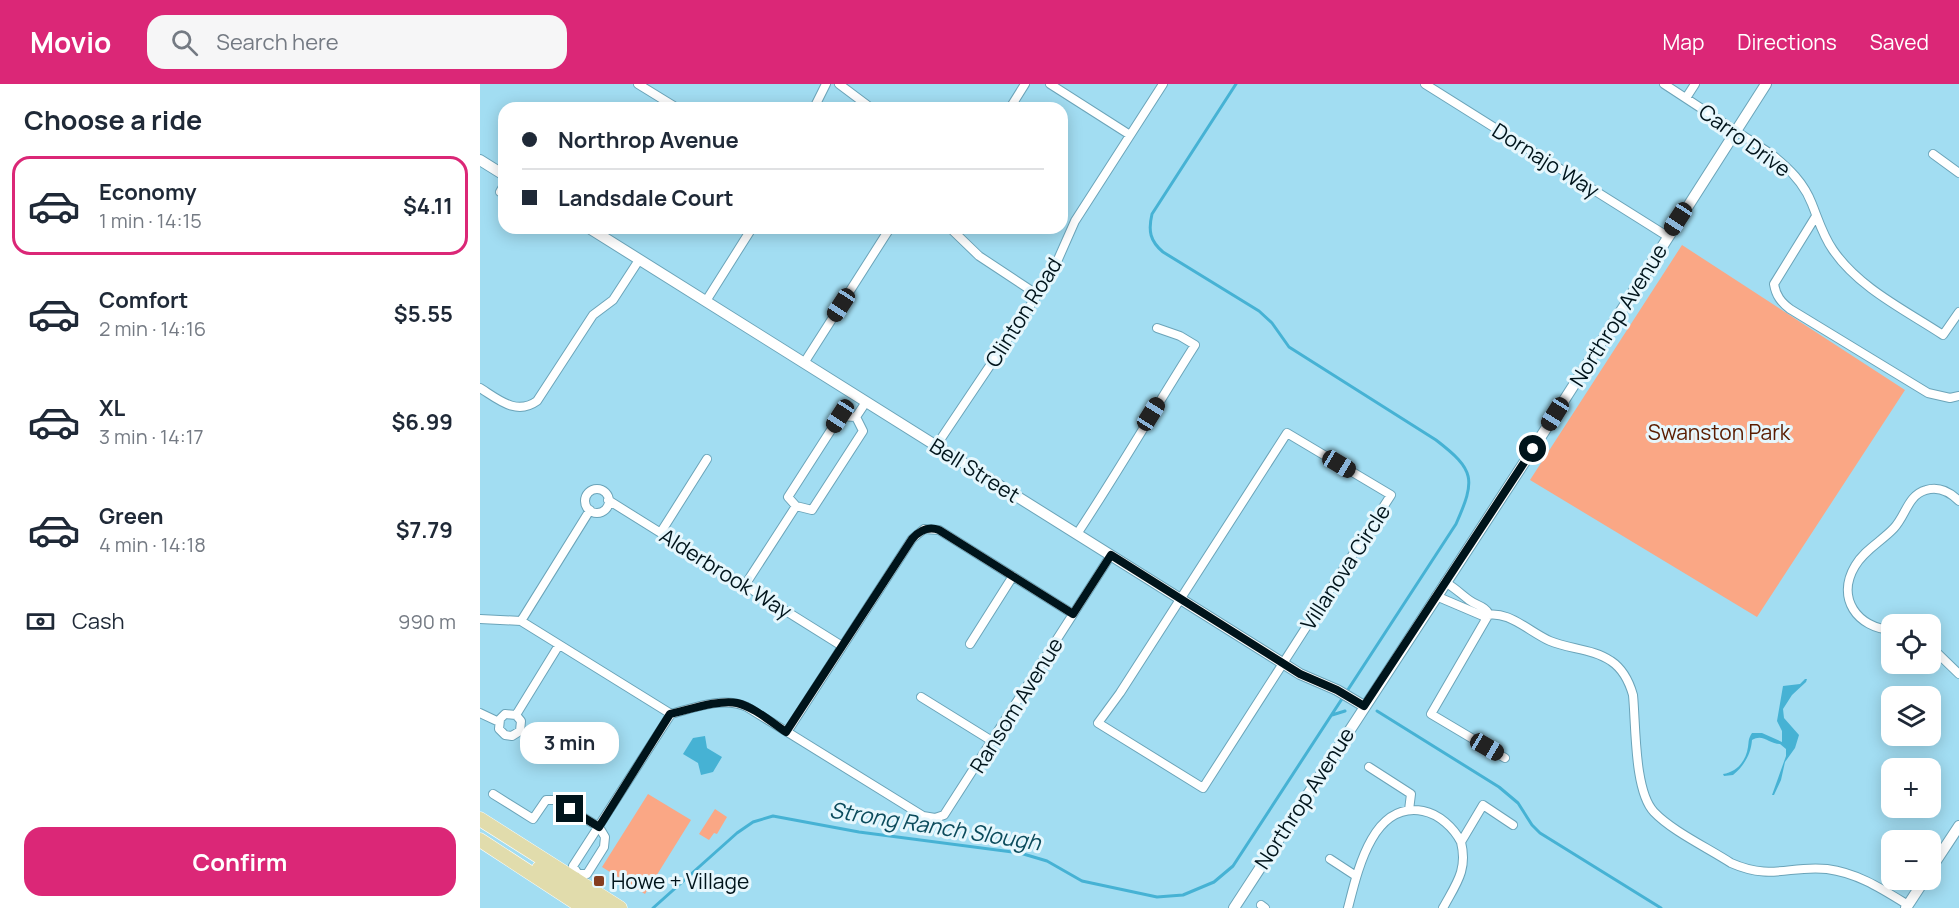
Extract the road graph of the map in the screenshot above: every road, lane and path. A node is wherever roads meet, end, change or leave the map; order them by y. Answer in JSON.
{"nodes":[{"id":1,"x":638,"y":84,"type":"edge"},
{"id":2,"x":826,"y":84,"type":"edge"},
{"id":3,"x":839,"y":84,"type":"edge"},
{"id":4,"x":1025,"y":84,"type":"edge"},
{"id":5,"x":1050,"y":84,"type":"edge"},
{"id":6,"x":1162,"y":84,"type":"edge"},
{"id":7,"x":1425,"y":84,"type":"edge"},
{"id":8,"x":1665,"y":84,"type":"edge"},
{"id":9,"x":1695,"y":84,"type":"edge"},
{"id":10,"x":1766,"y":84,"type":"edge"},
{"id":11,"x":1686,"y":98,"type":"junction"},
{"id":12,"x":667,"y":102,"type":"edge"},
{"id":13,"x":817,"y":102,"type":"edge"},
{"id":14,"x":863,"y":102,"type":"edge"},
{"id":15,"x":1014,"y":102,"type":"edge"},
{"id":16,"x":1736,"y":130,"type":"junction"},
{"id":17,"x":1130,"y":135,"type":"junction"},
{"id":18,"x":1933,"y":154,"type":"dead end"},
{"id":19,"x":480,"y":160,"type":"edge"},
{"id":20,"x":498,"y":171,"type":"edge"},
{"id":21,"x":1959,"y":173,"type":"edge"},
{"id":22,"x":1816,"y":216,"type":"junction"},
{"id":23,"x":598,"y":234,"type":"edge"},
{"id":24,"x":748,"y":234,"type":"edge"},
{"id":25,"x":886,"y":234,"type":"edge"},
{"id":26,"x":956,"y":234,"type":"edge"},
{"id":27,"x":1667,"y":236,"type":"junction"},
{"id":28,"x":639,"y":260,"type":"junction"},
{"id":29,"x":1038,"y":295,"type":"junction"},
{"id":30,"x":706,"y":301,"type":"junction"},
{"id":31,"x":1959,"y":312,"type":"edge"},
{"id":32,"x":1157,"y":328,"type":"dead end"},
{"id":33,"x":804,"y":363,"type":"junction"},
{"id":34,"x":480,"y":388,"type":"edge"},
{"id":35,"x":1959,"y":396,"type":"edge"},
{"id":36,"x":866,"y":402,"type":"junction"},
{"id":37,"x":856,"y":417,"type":"junction"},
{"id":38,"x":936,"y":446,"type":"junction"},
{"id":39,"x":706,"y":459,"type":"dead end"},
{"id":40,"x":608,"y":500,"type":"junction"},
{"id":41,"x":1959,"y":501,"type":"edge"},
{"id":42,"x":796,"y":506,"type":"junction"},
{"id":43,"x":590,"y":510,"type":"junction"},
{"id":44,"x":661,"y":532,"type":"junction"},
{"id":45,"x":1077,"y":534,"type":"junction"},
{"id":46,"x":1111,"y":555,"type":"junction"},
{"id":47,"x":1013,"y":576,"type":"junction"},
{"id":48,"x":1445,"y":582,"type":"junction"},
{"id":49,"x":745,"y":585,"type":"junction"},
{"id":50,"x":1437,"y":596,"type":"junction"},
{"id":51,"x":1181,"y":599,"type":"junction"},
{"id":52,"x":1469,"y":606,"type":"junction"},
{"id":53,"x":1073,"y":614,"type":"junction"},
{"id":54,"x":1489,"y":614,"type":"junction"},
{"id":55,"x":480,"y":619,"type":"edge"},
{"id":56,"x":521,"y":621,"type":"junction"},
{"id":57,"x":1881,"y":629,"type":"edge"},
{"id":58,"x":970,"y":644,"type":"dead end"},
{"id":59,"x":559,"y":645,"type":"junction"},
{"id":60,"x":842,"y":646,"type":"junction"},
{"id":61,"x":1941,"y":657,"type":"edge"},
{"id":62,"x":1283,"y":663,"type":"junction"},
{"id":63,"x":1959,"y":674,"type":"edge"},
{"id":64,"x":921,"y":696,"type":"dead end"},
{"id":65,"x":1364,"y":706,"type":"junction"},
{"id":66,"x":480,"y":713,"type":"edge"},
{"id":67,"x":670,"y":714,"type":"junction"},
{"id":68,"x":516,"y":715,"type":"junction"},
{"id":69,"x":499,"y":722,"type":"junction"},
{"id":70,"x":786,"y":732,"type":"junction"},
{"id":71,"x":992,"y":741,"type":"junction"},
{"id":72,"x":1505,"y":758,"type":"dead end"},
{"id":73,"x":1369,"y":767,"type":"dead end"},
{"id":74,"x":493,"y":794,"type":"dead end"},
{"id":75,"x":1409,"y":810,"type":"junction"},
{"id":76,"x":480,"y":819,"type":"edge"},
{"id":77,"x":1513,"y":825,"type":"dead end"},
{"id":78,"x":1959,"y":826,"type":"edge"},
{"id":79,"x":599,"y":827,"type":"junction"},
{"id":80,"x":480,"y":840,"type":"edge"},
{"id":81,"x":1461,"y":842,"type":"junction"},
{"id":82,"x":1941,"y":853,"type":"edge"},
{"id":83,"x":1330,"y":859,"type":"dead end"},
{"id":84,"x":517,"y":864,"type":"junction"},
{"id":85,"x":1356,"y":876,"type":"junction"},
{"id":86,"x":577,"y":877,"type":"junction"},
{"id":87,"x":1917,"y":890,"type":"edge"},
{"id":88,"x":560,"y":893,"type":"junction"},
{"id":89,"x":1907,"y":907,"type":"edge"},
{"id":90,"x":584,"y":908,"type":"edge"},
{"id":91,"x":602,"y":908,"type":"edge"},
{"id":92,"x":620,"y":908,"type":"edge"},
{"id":93,"x":1234,"y":908,"type":"edge"},
{"id":94,"x":1348,"y":908,"type":"edge"},
{"id":95,"x":1443,"y":908,"type":"edge"}],
"edges":[{"from":1,"to":12,"type":"street"},
{"from":2,"to":13,"type":"street"},
{"from":3,"to":14,"type":"street"},
{"from":4,"to":15,"type":"street"},
{"from":5,"to":17,"type":"street"},
{"from":6,"to":17,"type":"street","name":"Clinton Road"},
{"from":7,"to":27,"type":"street","name":"Dornajo Way"},
{"from":8,"to":11,"type":"street","name":"Carro Drive"},
{"from":9,"to":11,"type":"street"},
{"from":10,"to":16,"type":"street","name":"Northrop Avenue"},
{"from":11,"to":16,"type":"street","name":"Carro Drive"},
{"from":16,"to":22,"type":"street","name":"Carro Drive"},
{"from":16,"to":27,"type":"street","name":"Northrop Avenue"},
{"from":17,"to":29,"type":"street","name":"Clinton Road"},
{"from":18,"to":21,"type":"street"},
{"from":19,"to":20,"type":"street"},
{"from":22,"to":31,"type":"street","name":"Carro Drive"},
{"from":22,"to":35,"type":"street"},
{"from":23,"to":28,"type":"street","name":"Bell Street"},
{"from":24,"to":30,"type":"street"},
{"from":25,"to":33,"type":"street"},
{"from":26,"to":29,"type":"street"},
{"from":27,"to":48,"type":"street","name":"Northrop Avenue"},
{"from":28,"to":30,"type":"street","name":"Bell Street"},
{"from":28,"to":34,"type":"street"},
{"from":29,"to":38,"type":"street","name":"Clinton Road"},
{"from":30,"to":33,"type":"street","name":"Bell Street"},
{"from":32,"to":45,"type":"street"},
{"from":33,"to":36,"type":"street","name":"Bell Street"},
{"from":36,"to":37,"type":"street"},
{"from":36,"to":38,"type":"street","name":"Bell Street"},
{"from":37,"to":42,"type":"street"},
{"from":37,"to":42,"type":"street"},
{"from":38,"to":45,"type":"street","name":"Bell Street"},
{"from":39,"to":44,"type":"street"},
{"from":40,"to":43,"type":"street","name":"Alderbrook Way"},
{"from":40,"to":43,"type":"street","name":"Alderbrook Way"},
{"from":40,"to":44,"type":"street","name":"Alderbrook Way"},
{"from":41,"to":57,"type":"street"},
{"from":42,"to":49,"type":"street"},
{"from":43,"to":56,"type":"street","name":"Alderbrook Way"},
{"from":44,"to":49,"type":"street","name":"Alderbrook Way"},
{"from":45,"to":46,"type":"street","name":"Bell Street"},
{"from":46,"to":51,"type":"street","name":"Bell Street"},
{"from":46,"to":53,"type":"street","name":"Ransom Avenue"},
{"from":47,"to":53,"type":"street"},
{"from":47,"to":58,"type":"street"},
{"from":47,"to":60,"type":"street"},
{"from":48,"to":50,"type":"street","name":"Northrop Avenue"},
{"from":48,"to":52,"type":"street"},
{"from":49,"to":60,"type":"street","name":"Alderbrook Way"},
{"from":50,"to":52,"type":"street"},
{"from":50,"to":65,"type":"street","name":"Northrop Avenue"},
{"from":51,"to":62,"type":"street","name":"Bell Street"},
{"from":51,"to":62,"type":"street"},
{"from":51,"to":62,"type":"street","name":"Villanova Circle"},
{"from":52,"to":54,"type":"street"},
{"from":53,"to":71,"type":"street","name":"Ransom Avenue"},
{"from":54,"to":72,"type":"street"},
{"from":54,"to":89,"type":"street"},
{"from":55,"to":56,"type":"street"},
{"from":56,"to":59,"type":"street"},
{"from":59,"to":67,"type":"street"},
{"from":59,"to":68,"type":"street"},
{"from":60,"to":70,"type":"street"},
{"from":61,"to":63,"type":"street"},
{"from":62,"to":65,"type":"street","name":"Bell Street"},
{"from":64,"to":71,"type":"street"},
{"from":65,"to":93,"type":"street","name":"Northrop Avenue"},
{"from":66,"to":69,"type":"street"},
{"from":67,"to":70,"type":"street"},
{"from":67,"to":79,"type":"street"},
{"from":68,"to":69,"type":"street"},
{"from":68,"to":69,"type":"street"},
{"from":70,"to":71,"type":"street","name":"Ransom Avenue"},
{"from":73,"to":75,"type":"street"},
{"from":74,"to":79,"type":"street"},
{"from":75,"to":81,"type":"street"},
{"from":75,"to":85,"type":"street"},
{"from":76,"to":86,"type":"main road"},
{"from":77,"to":81,"type":"street"},
{"from":78,"to":82,"type":"street"},
{"from":79,"to":86,"type":"street"},
{"from":79,"to":86,"type":"street"},
{"from":80,"to":84,"type":"main road"},
{"from":81,"to":95,"type":"street"},
{"from":83,"to":85,"type":"street"},
{"from":84,"to":86,"type":"main road"},
{"from":84,"to":88,"type":"main road"},
{"from":85,"to":94,"type":"street"},
{"from":86,"to":92,"type":"main road"},
{"from":87,"to":89,"type":"street"},
{"from":88,"to":90,"type":"main road"},
{"from":88,"to":91,"type":"main road"}]}
